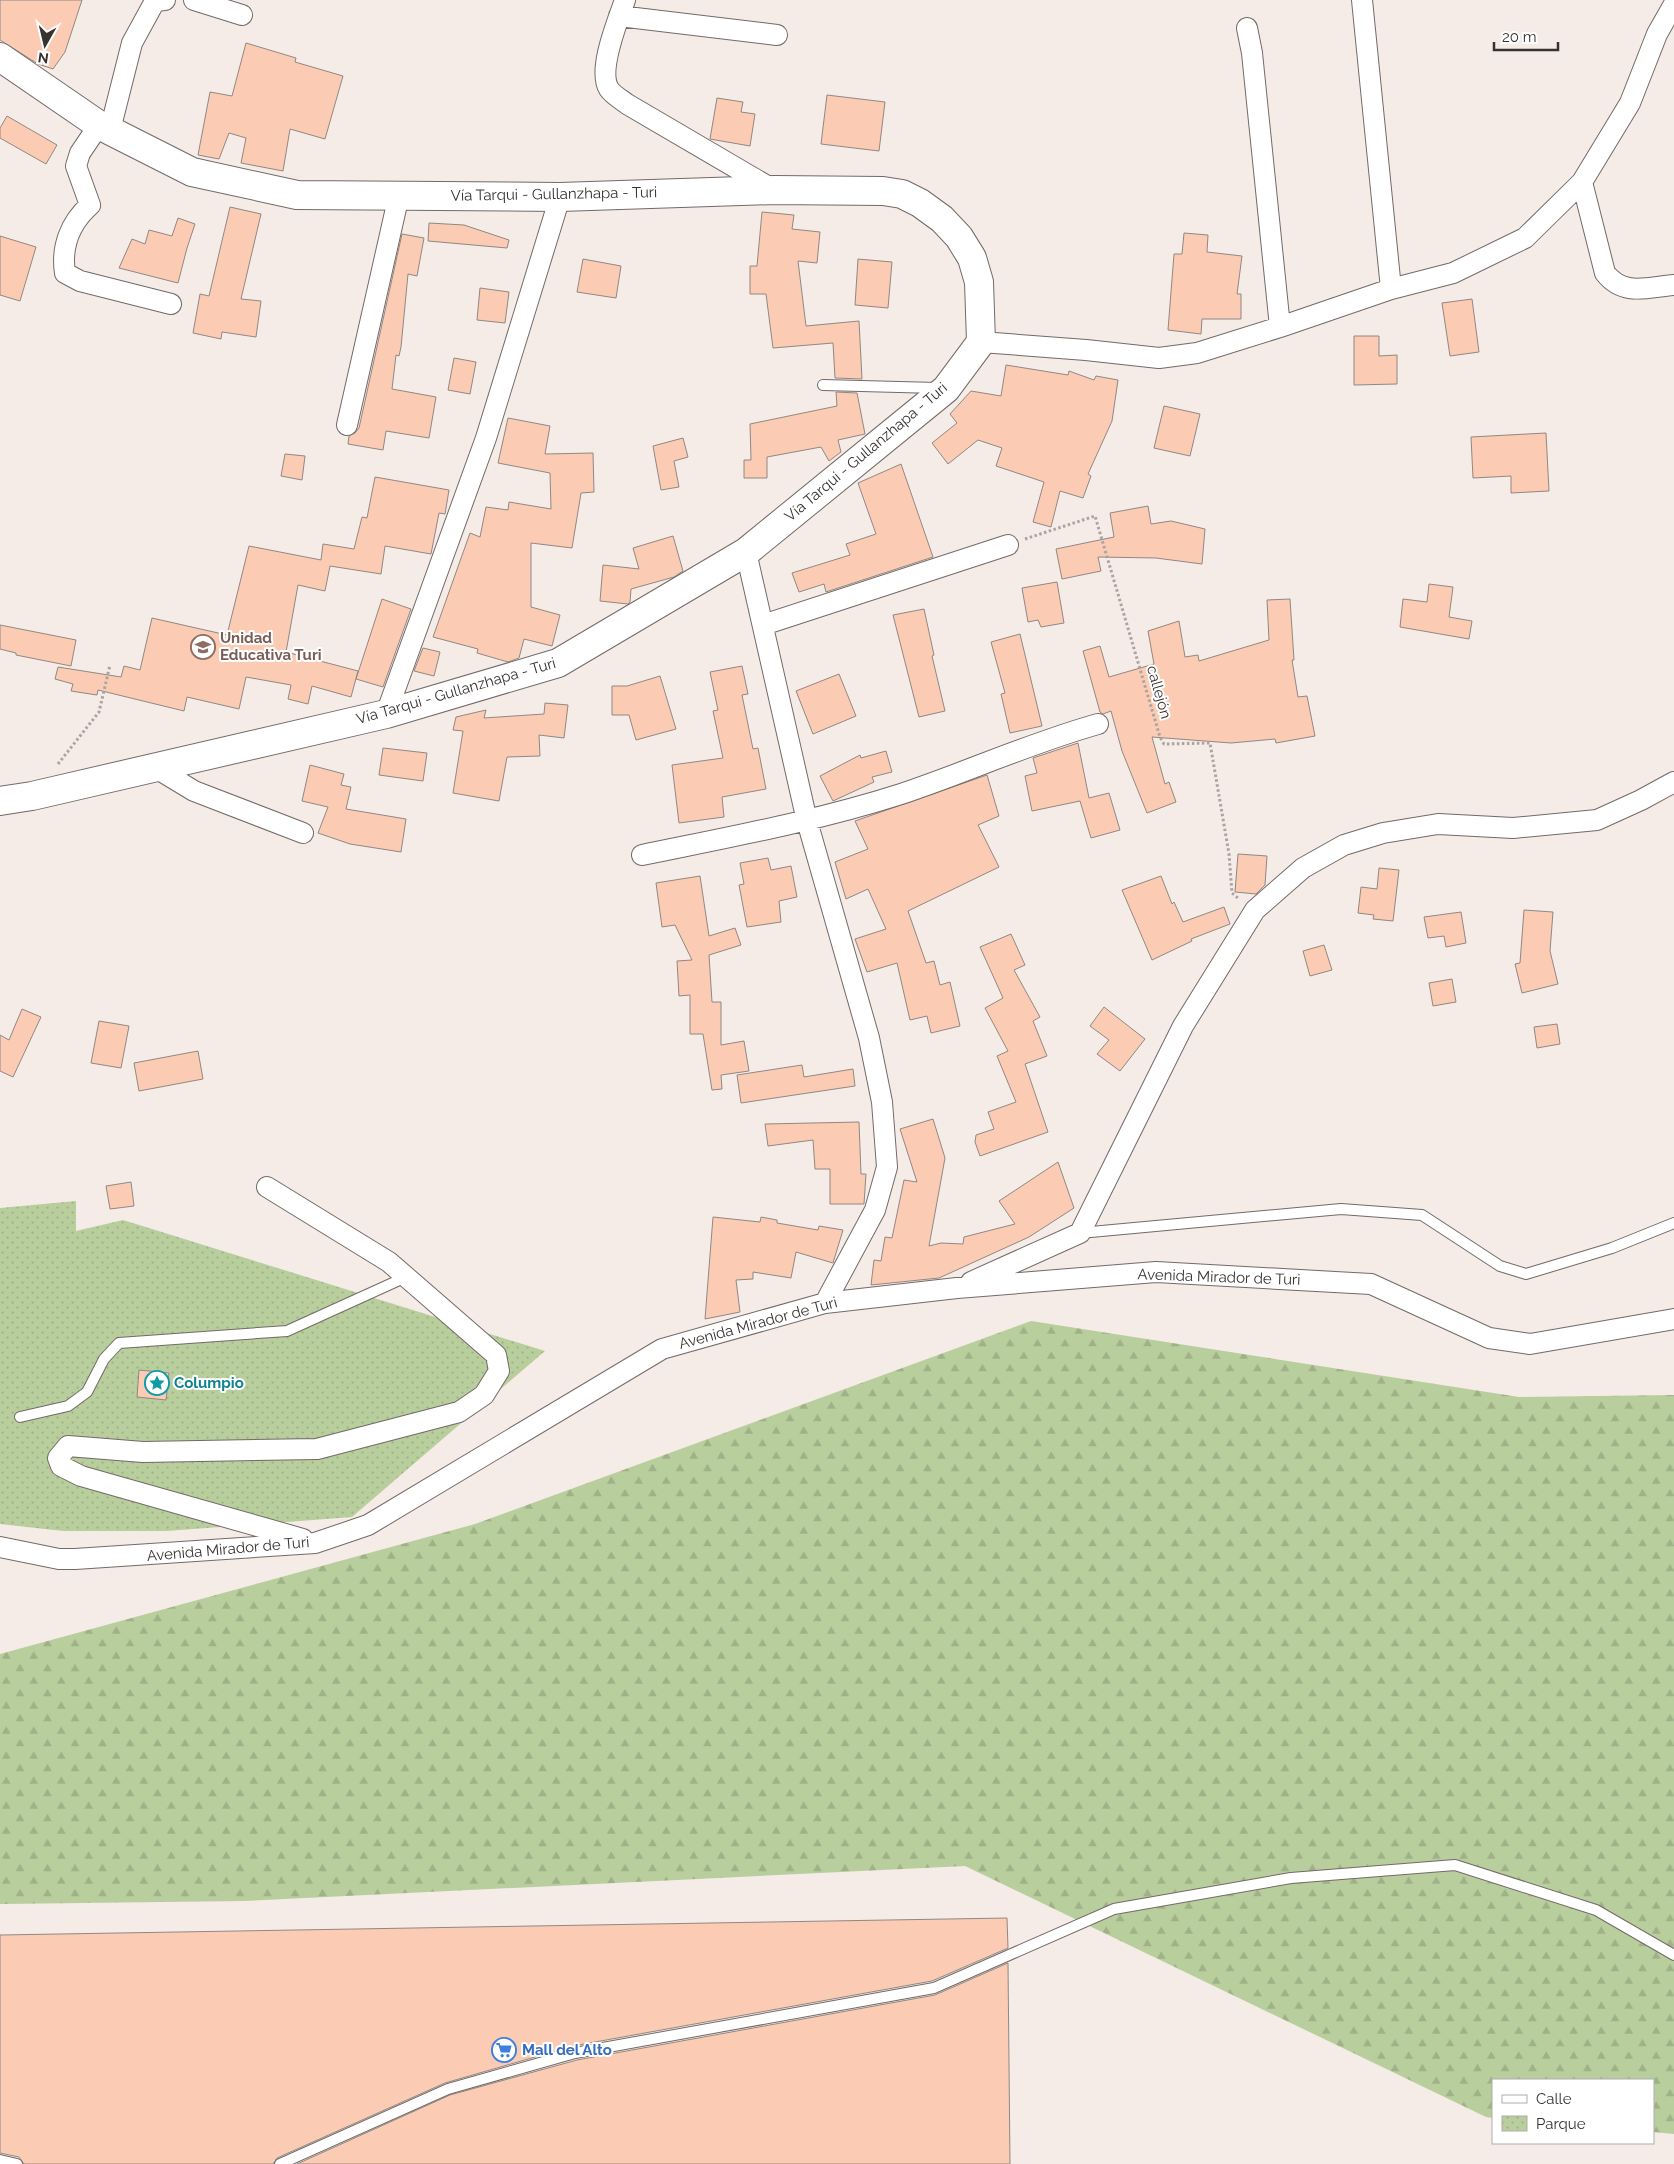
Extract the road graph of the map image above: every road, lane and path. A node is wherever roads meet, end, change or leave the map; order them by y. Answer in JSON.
{"nodes":[{"id":1,"x":165,"y":0,"type":"edge"},
{"id":2,"x":194,"y":0,"type":"edge"},
{"id":3,"x":1362,"y":0,"type":"edge"},
{"id":4,"x":1674,"y":4,"type":"edge"},
{"id":5,"x":622,"y":8,"type":"edge"},
{"id":6,"x":242,"y":15,"type":"dead end"},
{"id":7,"x":1247,"y":28,"type":"dead end"},
{"id":8,"x":777,"y":35,"type":"dead end"},
{"id":9,"x":0,"y":57,"type":"edge"},
{"id":10,"x":104,"y":127,"type":"junction"},
{"id":11,"x":1582,"y":182,"type":"junction"},
{"id":12,"x":774,"y":190,"type":"junction"},
{"id":13,"x":399,"y":195,"type":"junction"},
{"id":14,"x":560,"y":197,"type":"junction"},
{"id":15,"x":1674,"y":285,"type":"edge"},
{"id":16,"x":1391,"y":289,"type":"junction"},
{"id":17,"x":171,"y":304,"type":"dead end"},
{"id":18,"x":1280,"y":327,"type":"junction"},
{"id":19,"x":980,"y":342,"type":"junction"},
{"id":20,"x":823,"y":385,"type":"dead end"},
{"id":21,"x":946,"y":389,"type":"junction"},
{"id":22,"x":347,"y":425,"type":"dead end"},
{"id":23,"x":1008,"y":545,"type":"joint"},
{"id":24,"x":746,"y":552,"type":"junction"},
{"id":25,"x":763,"y":625,"type":"junction"},
{"id":26,"x":110,"y":664,"type":"dead end"},
{"id":27,"x":386,"y":714,"type":"junction"},
{"id":28,"x":1098,"y":724,"type":"dead end"},
{"id":29,"x":156,"y":768,"type":"junction"},
{"id":30,"x":1674,"y":782,"type":"edge"},
{"id":31,"x":32,"y":796,"type":"junction"},
{"id":32,"x":0,"y":801,"type":"edge"},
{"id":33,"x":807,"y":821,"type":"junction"},
{"id":34,"x":303,"y":833,"type":"dead end"},
{"id":35,"x":642,"y":854,"type":"dead end"},
{"id":36,"x":1255,"y":910,"type":"junction"},
{"id":37,"x":267,"y":1187,"type":"dead end"},
{"id":38,"x":1674,"y":1223,"type":"edge"},
{"id":39,"x":1080,"y":1233,"type":"junction"},
{"id":40,"x":406,"y":1277,"type":"junction"},
{"id":41,"x":958,"y":1288,"type":"junction"},
{"id":42,"x":825,"y":1303,"type":"junction"},
{"id":43,"x":1674,"y":1319,"type":"edge"},
{"id":44,"x":20,"y":1417,"type":"dead end"},
{"id":45,"x":315,"y":1543,"type":"junction"},
{"id":46,"x":0,"y":1547,"type":"edge"},
{"id":47,"x":1674,"y":1955,"type":"edge"},
{"id":48,"x":0,"y":2160,"type":"edge"},
{"id":49,"x":17,"y":2164,"type":"edge"},
{"id":50,"x":280,"y":2164,"type":"edge"}],
"edges":[{"from":1,"to":10,"type":"street"},
{"from":2,"to":6,"type":"street"},
{"from":3,"to":16,"type":"street"},
{"from":4,"to":11,"type":"street"},
{"from":5,"to":8,"type":"street"},
{"from":5,"to":12,"type":"street"},
{"from":7,"to":18,"type":"street"},
{"from":9,"to":10,"type":"main road","name":"Vía Tarqui - Gullanzhapa - Turi"},
{"from":10,"to":13,"type":"main road","name":"Vía Tarqui - Gullanzhapa - Turi"},
{"from":10,"to":17,"type":"street"},
{"from":11,"to":15,"type":"street"},
{"from":11,"to":16,"type":"street"},
{"from":12,"to":14,"type":"main road","name":"Vía Tarqui - Gullanzhapa - Turi"},
{"from":12,"to":19,"type":"main road","name":"Vía Tarqui - Gullanzhapa - Turi"},
{"from":13,"to":14,"type":"main road","name":"Vía Tarqui - Gullanzhapa - Turi"},
{"from":13,"to":22,"type":"street"},
{"from":14,"to":27,"type":"street"},
{"from":16,"to":18,"type":"street"},
{"from":18,"to":19,"type":"street"},
{"from":19,"to":21,"type":"main road","name":"Vía Tarqui - Gullanzhapa - Turi"},
{"from":20,"to":21,"type":"lane"},
{"from":21,"to":24,"type":"main road","name":"Vía Tarqui - Gullanzhapa - Turi"},
{"from":23,"to":25,"type":"street"},
{"from":23,"to":36,"type":"path","name":"callejón"},
{"from":24,"to":25,"type":"street"},
{"from":24,"to":27,"type":"main road","name":"Vía Tarqui - Gullanzhapa - Turi"},
{"from":25,"to":33,"type":"street"},
{"from":26,"to":31,"type":"path"},
{"from":27,"to":29,"type":"main road","name":"Vía Tarqui - Gullanzhapa - Turi"},
{"from":28,"to":33,"type":"street"},
{"from":29,"to":31,"type":"main road","name":"Vía Tarqui - Gullanzhapa - Turi"},
{"from":29,"to":34,"type":"street"},
{"from":30,"to":36,"type":"street"},
{"from":31,"to":32,"type":"main road","name":"Vía Tarqui - Gullanzhapa - Turi"},
{"from":33,"to":35,"type":"street"},
{"from":33,"to":42,"type":"street"},
{"from":36,"to":39,"type":"street"},
{"from":37,"to":40,"type":"street"},
{"from":38,"to":39,"type":"lane"},
{"from":39,"to":41,"type":"street"},
{"from":40,"to":44,"type":"lane"},
{"from":40,"to":45,"type":"street"},
{"from":41,"to":42,"type":"street","name":"Avenida Mirador de Turi"},
{"from":41,"to":43,"type":"street","name":"Avenida Mirador de Turi"},
{"from":42,"to":45,"type":"street","name":"Avenida Mirador de Turi"},
{"from":45,"to":46,"type":"street","name":"Avenida Mirador de Turi"},
{"from":47,"to":50,"type":"lane"},
{"from":48,"to":49,"type":"lane"}]}
